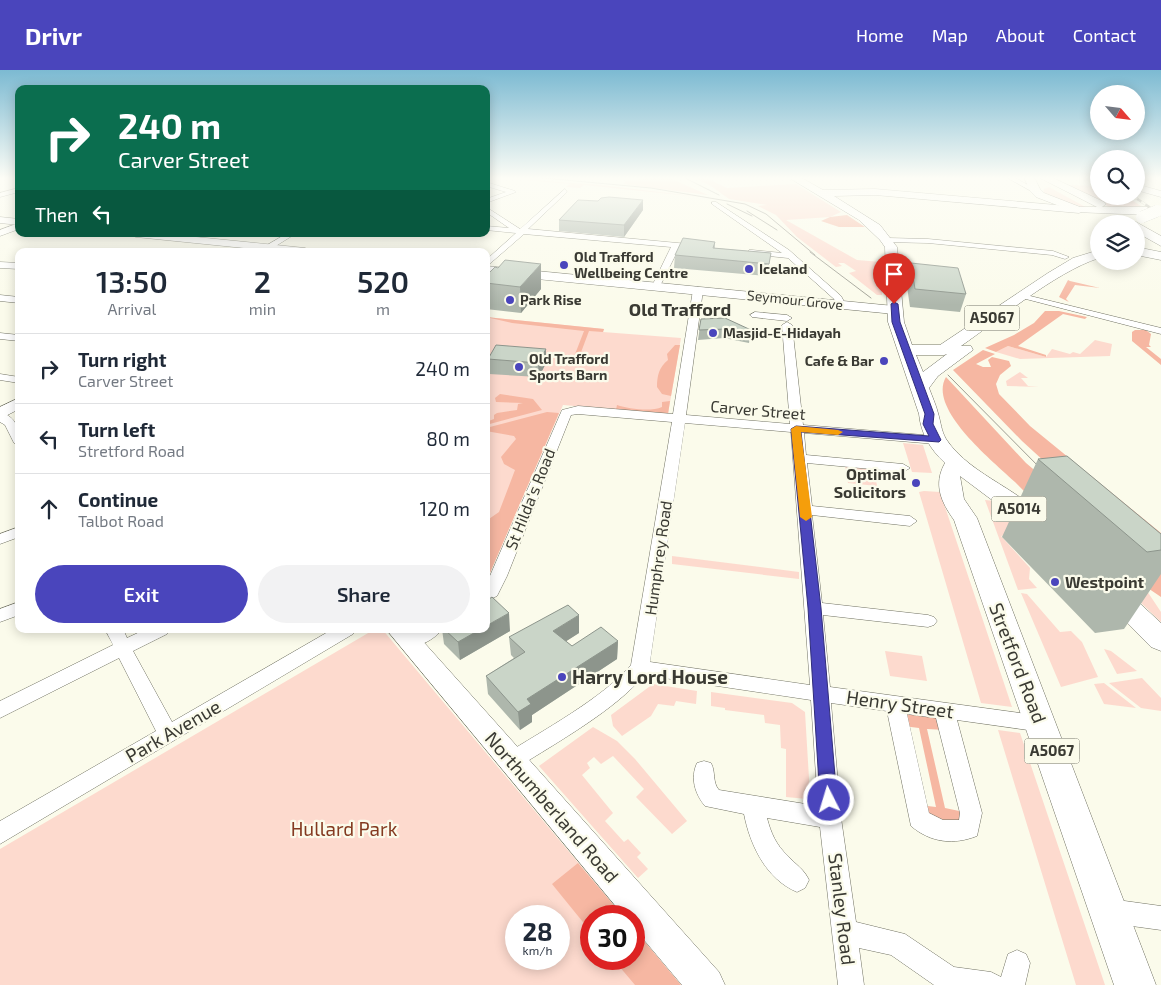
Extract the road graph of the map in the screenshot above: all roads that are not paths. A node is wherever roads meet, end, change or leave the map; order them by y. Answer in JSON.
{"nodes":[{"id":1,"x":0,"y":220,"type":"edge"},
{"id":2,"x":503,"y":220,"type":"edge"},
{"id":3,"x":533,"y":220,"type":"edge"},
{"id":4,"x":740,"y":220,"type":"edge"},
{"id":5,"x":863,"y":220,"type":"edge"},
{"id":6,"x":15,"y":222,"type":"edge"},
{"id":7,"x":15,"y":227,"type":"edge"},
{"id":8,"x":490,"y":228,"type":"edge"},
{"id":9,"x":1145,"y":230,"type":"edge"},
{"id":10,"x":520,"y":231,"type":"junction"},
{"id":11,"x":0,"y":233,"type":"edge"},
{"id":12,"x":162,"y":237,"type":"edge"},
{"id":13,"x":287,"y":237,"type":"edge"},
{"id":14,"x":888,"y":240,"type":"junction"},
{"id":15,"x":676,"y":245,"type":"junction"},
{"id":16,"x":256,"y":248,"type":"edge"},
{"id":17,"x":267,"y":248,"type":"edge"},
{"id":18,"x":706,"y":248,"type":"edge"},
{"id":19,"x":1160,"y":249,"type":"edge"},
{"id":20,"x":1145,"y":250,"type":"edge"},
{"id":21,"x":742,"y":251,"type":"edge"},
{"id":22,"x":1063,"y":255,"type":"dead end"},
{"id":23,"x":789,"y":256,"type":"junction"},
{"id":24,"x":1090,"y":257,"type":"edge"},
{"id":25,"x":490,"y":261,"type":"edge"},
{"id":26,"x":0,"y":265,"type":"edge"},
{"id":27,"x":15,"y":266,"type":"edge"},
{"id":28,"x":490,"y":270,"type":"edge"},
{"id":29,"x":1058,"y":274,"type":"junction"},
{"id":30,"x":656,"y":286,"type":"junction"},
{"id":31,"x":698,"y":290,"type":"junction"},
{"id":32,"x":1025,"y":296,"type":"junction"},
{"id":33,"x":0,"y":298,"type":"edge"},
{"id":34,"x":784,"y":299,"type":"junction"},
{"id":35,"x":15,"y":300,"type":"edge"},
{"id":36,"x":1042,"y":300,"type":"junction"},
{"id":37,"x":841,"y":305,"type":"junction"},
{"id":38,"x":894,"y":310,"type":"junction"},
{"id":39,"x":1028,"y":312,"type":"dead end"},
{"id":40,"x":755,"y":314,"type":"dead end"},
{"id":41,"x":1014,"y":321,"type":"dead end"},
{"id":42,"x":787,"y":322,"type":"junction"},
{"id":43,"x":898,"y":327,"type":"junction"},
{"id":44,"x":1161,"y":331,"type":"edge"},
{"id":45,"x":0,"y":336,"type":"edge"},
{"id":46,"x":15,"y":338,"type":"edge"},
{"id":47,"x":958,"y":348,"type":"junction"},
{"id":48,"x":907,"y":350,"type":"junction"},
{"id":49,"x":0,"y":377,"type":"edge"},
{"id":50,"x":15,"y":379,"type":"edge"},
{"id":51,"x":920,"y":387,"type":"junction"},
{"id":52,"x":15,"y":405,"type":"edge"},
{"id":53,"x":578,"y":410,"type":"joint"},
{"id":54,"x":0,"y":415,"type":"edge"},
{"id":55,"x":677,"y":419,"type":"junction"},
{"id":56,"x":936,"y":426,"type":"junction"},
{"id":57,"x":796,"y":429,"type":"junction"},
{"id":58,"x":15,"y":432,"type":"edge"},
{"id":59,"x":800,"y":458,"type":"junction"},
{"id":60,"x":956,"y":462,"type":"junction"},
{"id":61,"x":903,"y":468,"type":"dead end"},
{"id":62,"x":978,"y":480,"type":"junction"},
{"id":63,"x":806,"y":510,"type":"junction"},
{"id":64,"x":966,"y":518,"type":"junction"},
{"id":65,"x":910,"y":521,"type":"dead end"},
{"id":66,"x":15,"y":533,"type":"edge"},
{"id":67,"x":0,"y":539,"type":"edge"},
{"id":68,"x":1095,"y":576,"type":"dead end"},
{"id":69,"x":490,"y":593,"type":"edge"},
{"id":70,"x":814,"y":608,"type":"junction"},
{"id":71,"x":15,"y":610,"type":"edge"},
{"id":72,"x":0,"y":616,"type":"edge"},
{"id":73,"x":928,"y":621,"type":"dead end"},
{"id":74,"x":116,"y":633,"type":"edge"},
{"id":75,"x":153,"y":633,"type":"edge"},
{"id":76,"x":340,"y":633,"type":"edge"},
{"id":77,"x":414,"y":633,"type":"edge"},
{"id":78,"x":1161,"y":640,"type":"edge"},
{"id":79,"x":124,"y":648,"type":"junction"},
{"id":80,"x":640,"y":666,"type":"junction"},
{"id":81,"x":820,"y":694,"type":"junction"},
{"id":82,"x":895,"y":704,"type":"junction"},
{"id":83,"x":0,"y":710,"type":"edge"},
{"id":84,"x":944,"y":710,"type":"junction"},
{"id":85,"x":1042,"y":724,"type":"junction"},
{"id":86,"x":168,"y":733,"type":"junction"},
{"id":87,"x":511,"y":760,"type":"junction"},
{"id":88,"x":704,"y":770,"type":"dead end"},
{"id":89,"x":754,"y":807,"type":"junction"},
{"id":90,"x":830,"y":818,"type":"junction"},
{"id":91,"x":0,"y":833,"type":"edge"},
{"id":92,"x":797,"y":880,"type":"dead end"},
{"id":93,"x":1109,"y":911,"type":"junction"},
{"id":94,"x":1161,"y":918,"type":"edge"},
{"id":95,"x":846,"y":933,"type":"junction"},
{"id":96,"x":706,"y":985,"type":"edge"},
{"id":97,"x":851,"y":985,"type":"edge"},
{"id":98,"x":991,"y":985,"type":"edge"},
{"id":99,"x":1135,"y":985,"type":"edge"}],
"edges":[{"from":1,"to":6,"type":"main road"},
{"from":2,"to":10,"type":"street"},
{"from":3,"to":10,"type":"street"},
{"from":4,"to":23,"type":"street"},
{"from":5,"to":14,"type":"main road"},
{"from":7,"to":11,"type":"street"},
{"from":8,"to":10,"type":"street"},
{"from":9,"to":19,"type":"highway"},
{"from":10,"to":15,"type":"street"},
{"from":10,"to":25,"type":"street"},
{"from":12,"to":16,"type":"main road"},
{"from":13,"to":17,"type":"street"},
{"from":14,"to":22,"type":"street"},
{"from":14,"to":38,"type":"main road","number":"A5014"},
{"from":15,"to":18,"type":"street"},
{"from":15,"to":30,"type":"street"},
{"from":19,"to":20,"type":"main road"},
{"from":21,"to":23,"type":"street"},
{"from":23,"to":37,"type":"street"},
{"from":24,"to":29,"type":"main road","number":"A5067"},
{"from":26,"to":27,"type":"street"},
{"from":28,"to":30,"type":"main road","name":"Seymour Grove"},
{"from":29,"to":32,"type":"main road","number":"A5067"},
{"from":29,"to":36,"type":"main road","number":"A5067"},
{"from":30,"to":31,"type":"main road","name":"Seymour Grove"},
{"from":31,"to":34,"type":"main road","name":"Seymour Grove"},
{"from":31,"to":55,"type":"street","name":"Humphrey Road"},
{"from":32,"to":36,"type":"street"},
{"from":32,"to":47,"type":"main road","number":"A5067"},
{"from":33,"to":35,"type":"street"},
{"from":34,"to":37,"type":"main road","name":"Seymour Grove"},
{"from":34,"to":42,"type":"street","name":"Stanley Road"},
{"from":36,"to":39,"type":"main road","number":"A5067"},
{"from":36,"to":44,"type":"street"},
{"from":37,"to":38,"type":"main road","name":"Seymour Grove"},
{"from":38,"to":43,"type":"main road","number":"A5014"},
{"from":40,"to":42,"type":"street"},
{"from":41,"to":47,"type":"main road","number":"A5067"},
{"from":42,"to":57,"type":"street","name":"Stanley Road"},
{"from":43,"to":47,"type":"main road"},
{"from":43,"to":48,"type":"main road","number":"A5014"},
{"from":45,"to":46,"type":"street"},
{"from":47,"to":48,"type":"main road","number":"A5067"},
{"from":47,"to":51,"type":"main road","number":"A5067"},
{"from":48,"to":51,"type":"main road","number":"A5014"},
{"from":49,"to":50,"type":"street"},
{"from":51,"to":56,"type":"main road","number":"A5014"},
{"from":52,"to":54,"type":"street"},
{"from":53,"to":55,"type":"street","name":"Carver Street"},
{"from":53,"to":69,"type":"street","name":"St Hilda's Road"},
{"from":54,"to":58,"type":"street"},
{"from":55,"to":57,"type":"street","name":"Carver Street"},
{"from":55,"to":80,"type":"street","name":"Humphrey Road"},
{"from":56,"to":57,"type":"street","name":"Carver Street"},
{"from":56,"to":60,"type":"main road","number":"A5014"},
{"from":56,"to":62,"type":"main road"},
{"from":56,"to":62,"type":"main road","number":"A5014"},
{"from":57,"to":59,"type":"street","name":"Stanley Road"},
{"from":59,"to":61,"type":"street"},
{"from":59,"to":63,"type":"street","name":"Stanley Road"},
{"from":60,"to":62,"type":"main road","number":"A5014"},
{"from":60,"to":64,"type":"main road","name":"Stretford Road"},
{"from":62,"to":64,"type":"main road"},
{"from":63,"to":65,"type":"street"},
{"from":63,"to":70,"type":"street","name":"Stanley Road"},
{"from":64,"to":85,"type":"main road","name":"Stretford Road","number":"A5067"},
{"from":66,"to":67,"type":"street"},
{"from":68,"to":78,"type":"main road"},
{"from":70,"to":73,"type":"street"},
{"from":70,"to":81,"type":"street","name":"Stanley Road"},
{"from":71,"to":72,"type":"street"},
{"from":74,"to":79,"type":"street"},
{"from":75,"to":79,"type":"street"},
{"from":76,"to":86,"type":"street","name":"Park Avenue"},
{"from":77,"to":87,"type":"main road","name":"Northumberland Road"},
{"from":79,"to":83,"type":"street"},
{"from":79,"to":86,"type":"street"},
{"from":80,"to":81,"type":"street","name":"Henry Street"},
{"from":80,"to":87,"type":"street"},
{"from":81,"to":82,"type":"street","name":"Henry Street"},
{"from":81,"to":90,"type":"street","name":"Stanley Road"},
{"from":82,"to":84,"type":"street","name":"Henry Street"},
{"from":82,"to":84,"type":"street"},
{"from":84,"to":85,"type":"street","name":"Henry Street"},
{"from":85,"to":93,"type":"main road","name":"Stretford Road","number":"A5067"},
{"from":86,"to":91,"type":"street","name":"Park Avenue"},
{"from":87,"to":96,"type":"main road","name":"Northumberland Road"},
{"from":88,"to":89,"type":"street"},
{"from":89,"to":90,"type":"street"},
{"from":89,"to":92,"type":"street"},
{"from":90,"to":95,"type":"street","name":"Stanley Road"},
{"from":93,"to":94,"type":"street"},
{"from":93,"to":99,"type":"main road","name":"Stretford Road","number":"A5067"},
{"from":95,"to":97,"type":"street","name":"Stanley Road"},
{"from":95,"to":98,"type":"street"}]}
